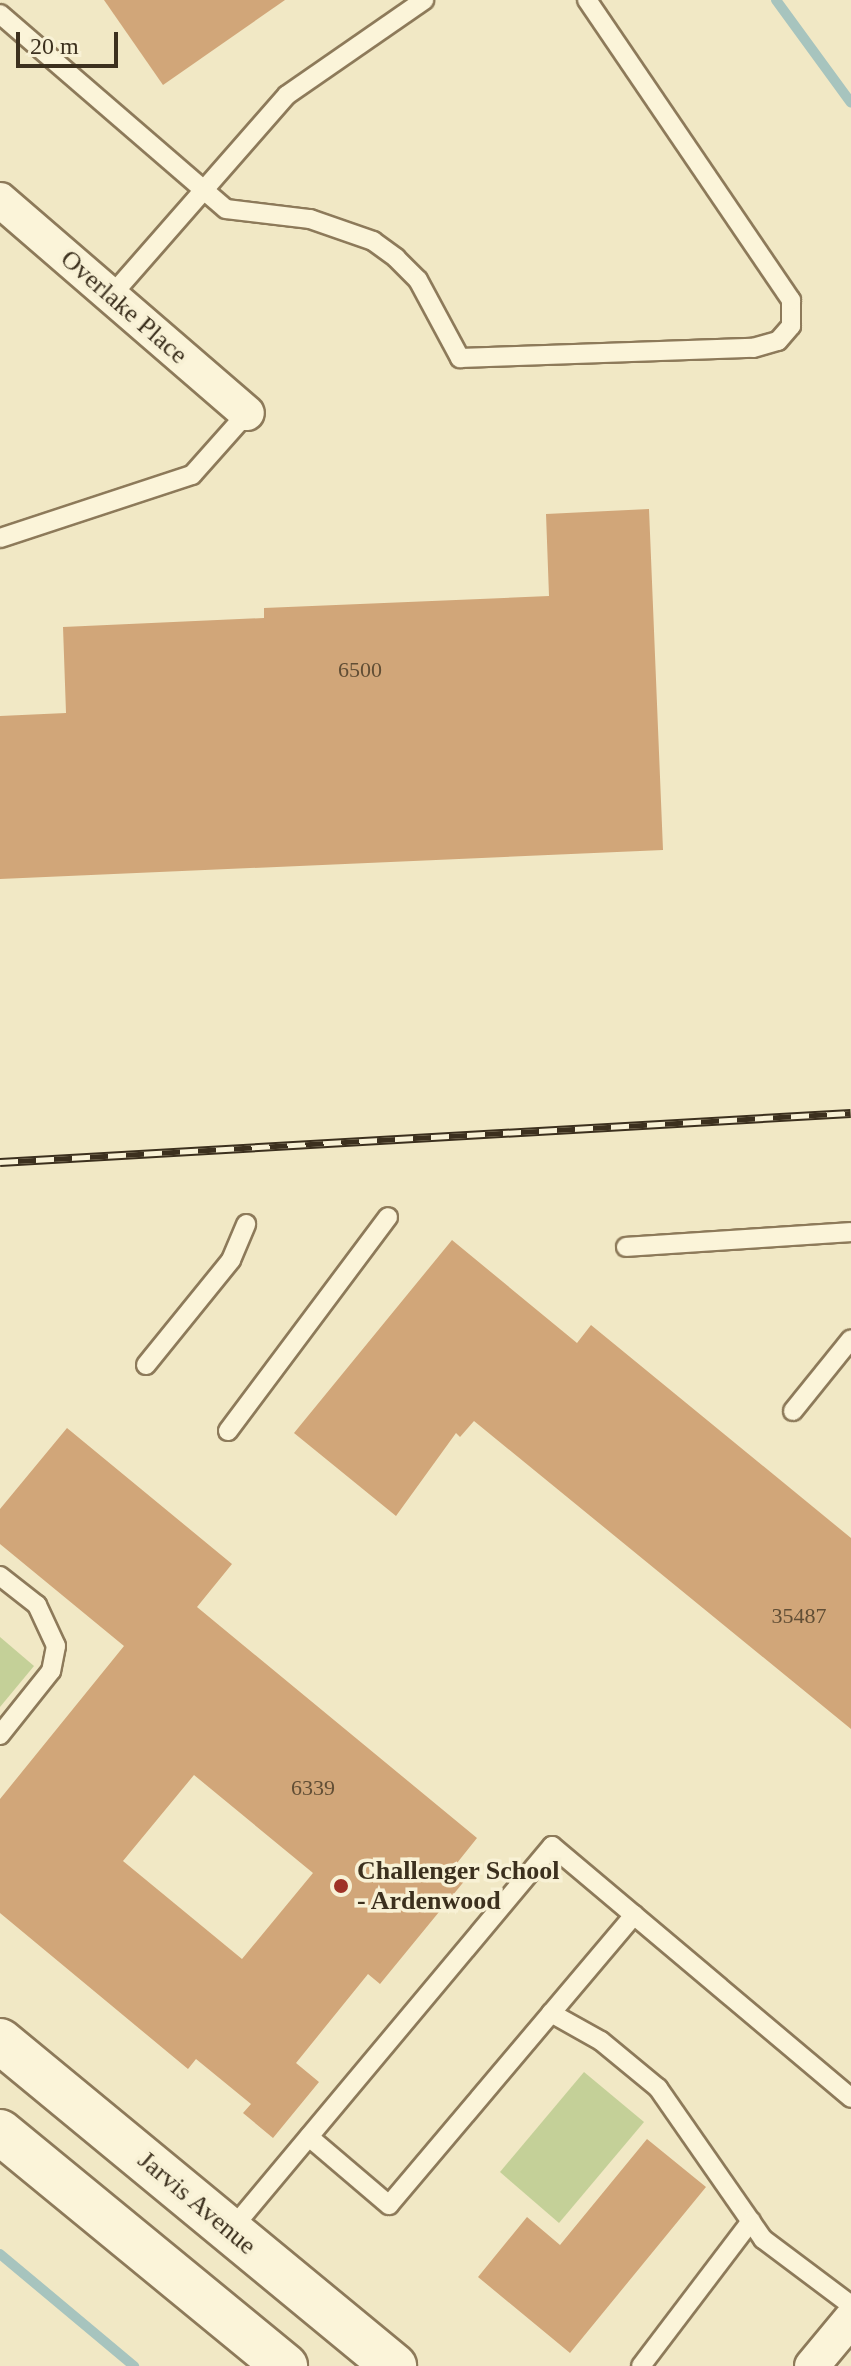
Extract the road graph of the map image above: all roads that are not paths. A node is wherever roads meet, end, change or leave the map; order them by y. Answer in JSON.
{"nodes":[{"id":1,"x":424,"y":0,"type":"edge"},
{"id":2,"x":587,"y":0,"type":"edge"},
{"id":3,"x":0,"y":14,"type":"edge"},
{"id":4,"x":200,"y":189,"type":"junction"},
{"id":5,"x":0,"y":200,"type":"edge"},
{"id":6,"x":111,"y":296,"type":"junction"},
{"id":7,"x":247,"y":413,"type":"joint"},
{"id":8,"x":0,"y":538,"type":"edge"},
{"id":9,"x":388,"y":1217,"type":"dead end"},
{"id":10,"x":246,"y":1224,"type":"dead end"},
{"id":11,"x":851,"y":1232,"type":"edge"},
{"id":12,"x":626,"y":1247,"type":"dead end"},
{"id":13,"x":851,"y":1339,"type":"edge"},
{"id":14,"x":146,"y":1365,"type":"dead end"},
{"id":15,"x":793,"y":1411,"type":"dead end"},
{"id":16,"x":228,"y":1431,"type":"dead end"},
{"id":17,"x":0,"y":1576,"type":"edge"},
{"id":18,"x":0,"y":1735,"type":"edge"},
{"id":19,"x":634,"y":1915,"type":"junction"},
{"id":20,"x":551,"y":2013,"type":"junction"},
{"id":21,"x":0,"y":2041,"type":"edge"},
{"id":22,"x":851,"y":2098,"type":"edge"},
{"id":23,"x":0,"y":2132,"type":"edge"},
{"id":24,"x":309,"y":2137,"type":"junction"},
{"id":25,"x":751,"y":2221,"type":"junction"},
{"id":26,"x":230,"y":2231,"type":"junction"},
{"id":27,"x":851,"y":2305,"type":"edge"},
{"id":28,"x":851,"y":2319,"type":"edge"},
{"id":29,"x":285,"y":2366,"type":"edge"},
{"id":30,"x":394,"y":2366,"type":"edge"},
{"id":31,"x":641,"y":2366,"type":"edge"},
{"id":32,"x":812,"y":2366,"type":"edge"}],
"edges":[{"from":1,"to":4,"type":"lane"},
{"from":2,"to":4,"type":"lane"},
{"from":3,"to":4,"type":"lane"},
{"from":4,"to":6,"type":"lane"},
{"from":5,"to":6,"type":"street","name":"Overlake Place"},
{"from":6,"to":7,"type":"street","name":"Overlake Place"},
{"from":7,"to":8,"type":"lane"},
{"from":9,"to":16,"type":"lane"},
{"from":10,"to":14,"type":"lane"},
{"from":11,"to":12,"type":"lane"},
{"from":13,"to":15,"type":"lane"},
{"from":17,"to":18,"type":"lane"},
{"from":19,"to":20,"type":"lane"},
{"from":19,"to":22,"type":"lane"},
{"from":19,"to":24,"type":"lane"},
{"from":20,"to":24,"type":"lane"},
{"from":20,"to":25,"type":"lane"},
{"from":21,"to":26,"type":"main road","name":"Jarvis Avenue"},
{"from":23,"to":29,"type":"main road"},
{"from":24,"to":26,"type":"lane"},
{"from":25,"to":27,"type":"lane"},
{"from":25,"to":31,"type":"lane"},
{"from":26,"to":30,"type":"main road","name":"Jarvis Avenue"},
{"from":28,"to":32,"type":"street"}]}
